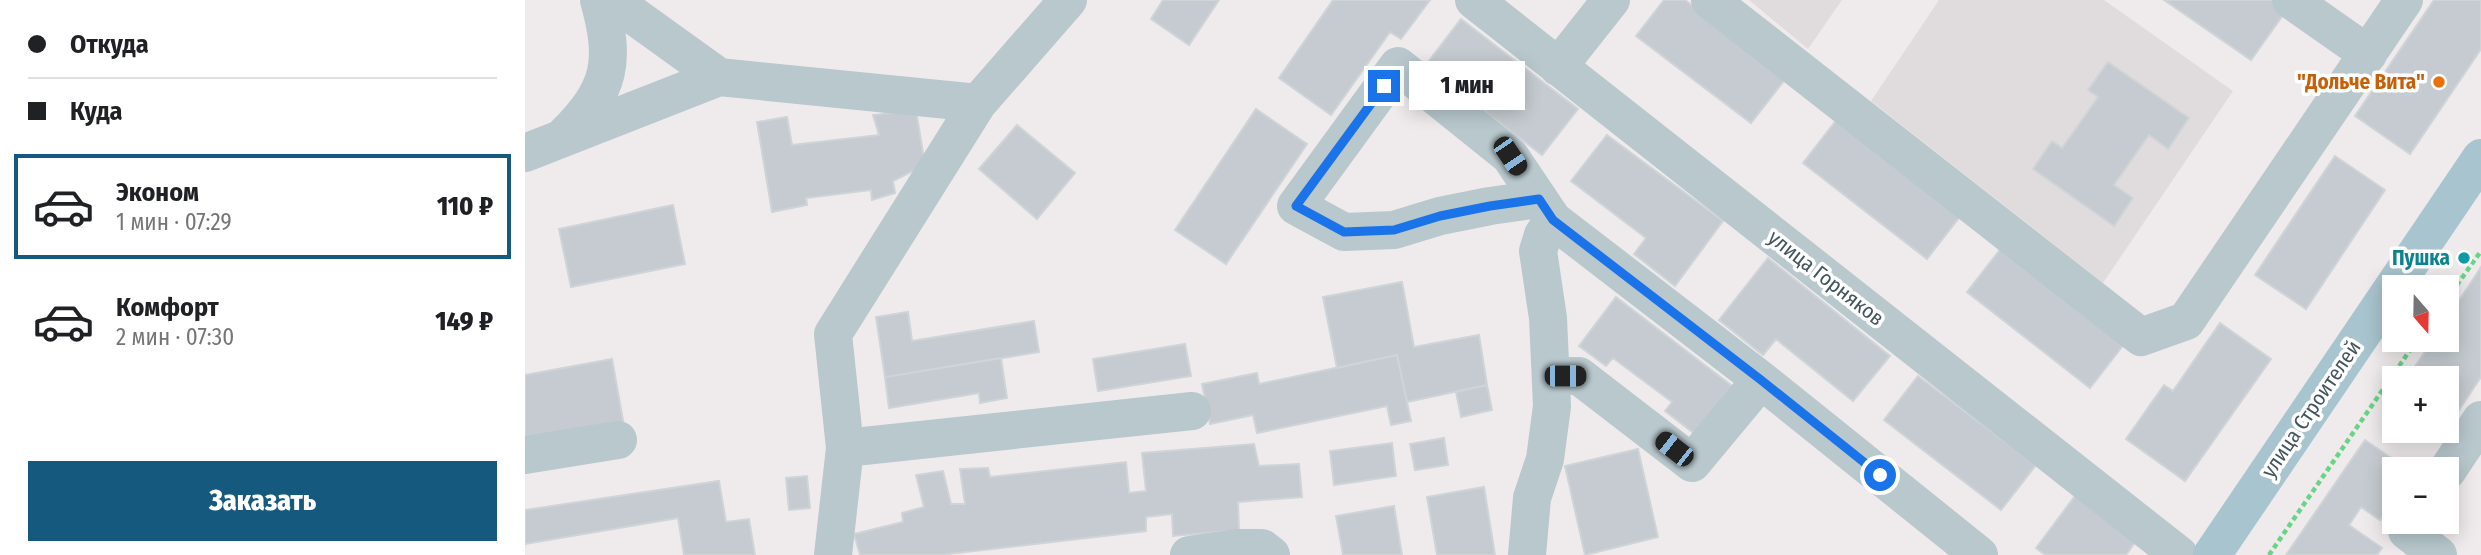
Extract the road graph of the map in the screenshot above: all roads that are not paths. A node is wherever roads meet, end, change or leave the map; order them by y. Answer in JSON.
{"nodes":[{"id":1,"x":599,"y":0,"type":"edge"},
{"id":2,"x":612,"y":0,"type":"edge"},
{"id":3,"x":1069,"y":0,"type":"edge"},
{"id":4,"x":1474,"y":0,"type":"edge"},
{"id":5,"x":1611,"y":0,"type":"edge"},
{"id":6,"x":1710,"y":0,"type":"edge"},
{"id":7,"x":2291,"y":0,"type":"edge"},
{"id":8,"x":2404,"y":0,"type":"edge"},
{"id":9,"x":2368,"y":54,"type":"junction"},
{"id":10,"x":1558,"y":67,"type":"junction"},
{"id":11,"x":719,"y":77,"type":"junction"},
{"id":12,"x":978,"y":103,"type":"junction"},
{"id":13,"x":561,"y":139,"type":"junction"},
{"id":14,"x":525,"y":153,"type":"edge"},
{"id":15,"x":2481,"y":158,"type":"edge"},
{"id":16,"x":1546,"y":210,"type":"junction"},
{"id":17,"x":1551,"y":376,"type":"junction"},
{"id":18,"x":1761,"y":380,"type":"junction"},
{"id":19,"x":1192,"y":411,"type":"dead end"},
{"id":20,"x":2481,"y":419,"type":"edge"},
{"id":21,"x":618,"y":440,"type":"dead end"},
{"id":22,"x":845,"y":448,"type":"junction"},
{"id":23,"x":525,"y":456,"type":"edge"},
{"id":24,"x":2456,"y":457,"type":"edge"},
{"id":25,"x":2411,"y":534,"type":"edge"},
{"id":26,"x":833,"y":555,"type":"edge"},
{"id":27,"x":1189,"y":555,"type":"edge"},
{"id":28,"x":1271,"y":555,"type":"edge"},
{"id":29,"x":1527,"y":555,"type":"edge"},
{"id":30,"x":1979,"y":555,"type":"edge"},
{"id":31,"x":2179,"y":555,"type":"edge"},
{"id":32,"x":2212,"y":555,"type":"edge"},
{"id":33,"x":2438,"y":555,"type":"edge"}],
"edges":[{"from":1,"to":13,"type":"street"},
{"from":2,"to":11,"type":"street"},
{"from":3,"to":12,"type":"street"},
{"from":4,"to":10,"type":"street","name":"улица Горняков"},
{"from":5,"to":10,"type":"street"},
{"from":6,"to":9,"type":"street"},
{"from":7,"to":9,"type":"street"},
{"from":8,"to":9,"type":"street"},
{"from":10,"to":31,"type":"street","name":"улица Горняков"},
{"from":11,"to":12,"type":"street"},
{"from":11,"to":13,"type":"street"},
{"from":12,"to":22,"type":"street"},
{"from":13,"to":14,"type":"street"},
{"from":15,"to":32,"type":"main road","name":"улица Строителей"},
{"from":16,"to":16,"type":"street"},
{"from":16,"to":17,"type":"street"},
{"from":16,"to":18,"type":"street"},
{"from":17,"to":18,"type":"street"},
{"from":17,"to":29,"type":"street"},
{"from":18,"to":30,"type":"street"},
{"from":19,"to":22,"type":"street"},
{"from":20,"to":24,"type":"street"},
{"from":21,"to":23,"type":"street"},
{"from":22,"to":26,"type":"street"},
{"from":25,"to":33,"type":"street"},
{"from":27,"to":28,"type":"street"}]}
